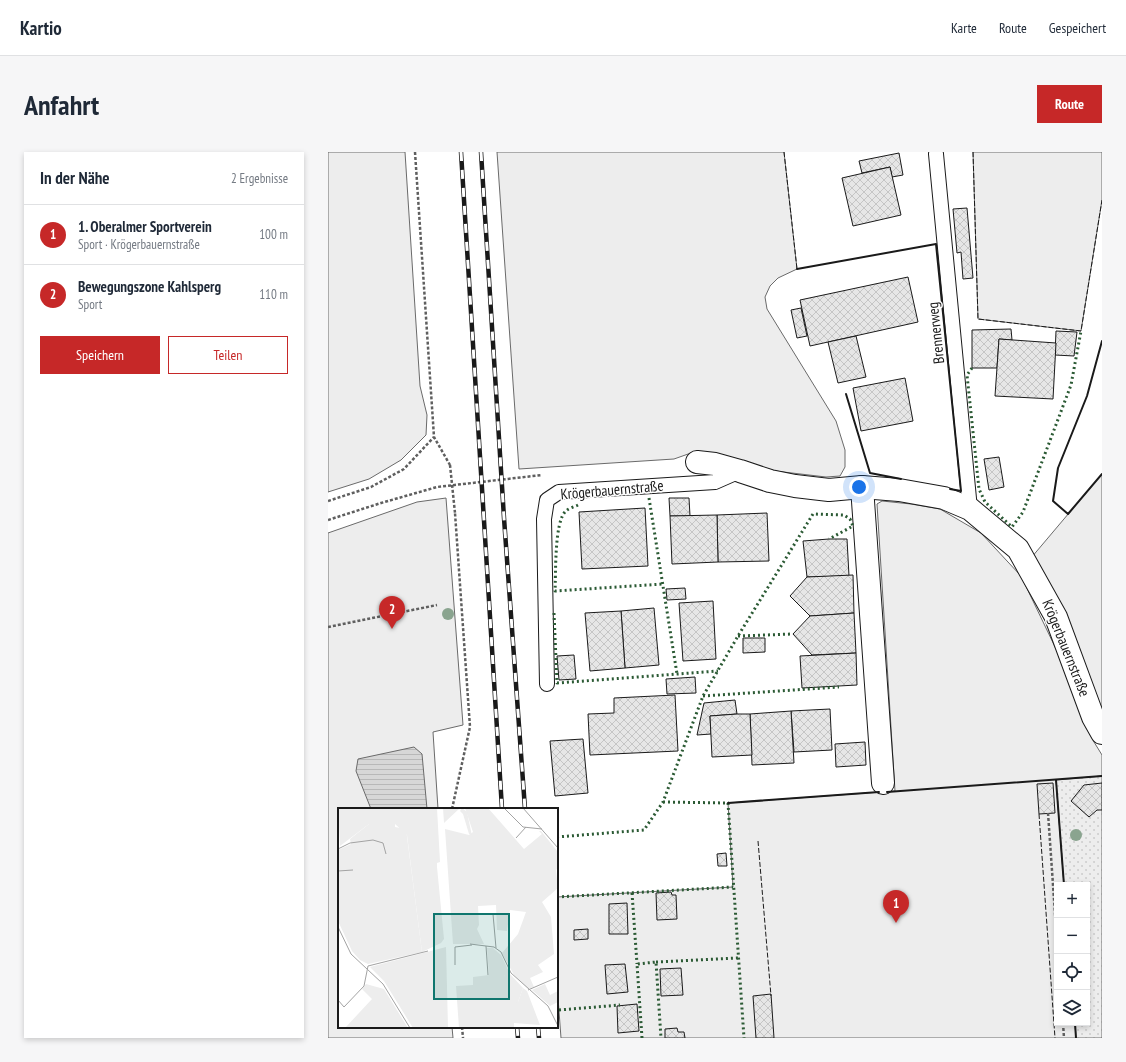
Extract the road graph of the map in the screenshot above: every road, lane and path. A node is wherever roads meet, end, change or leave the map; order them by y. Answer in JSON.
{"nodes":[{"id":1,"x":415,"y":152,"type":"edge"},
{"id":2,"x":936,"y":154,"type":"dead end"},
{"id":3,"x":434,"y":437,"type":"junction"},
{"id":4,"x":697,"y":462,"type":"dead end"},
{"id":5,"x":740,"y":471,"type":"junction"},
{"id":6,"x":526,"y":477,"type":"dead end"},
{"id":7,"x":862,"y":487,"type":"junction"},
{"id":8,"x":328,"y":502,"type":"edge"},
{"id":9,"x":970,"y":509,"type":"junction"},
{"id":10,"x":328,"y":520,"type":"edge"},
{"id":11,"x":437,"y":605,"type":"dead end"},
{"id":12,"x":328,"y":628,"type":"edge"},
{"id":13,"x":547,"y":684,"type":"dead end"},
{"id":14,"x":1102,"y":733,"type":"edge"},
{"id":15,"x":883,"y":783,"type":"dead end"},
{"id":16,"x":452,"y":808,"type":"edge"},
{"id":17,"x":1048,"y":813,"type":"dead end"},
{"id":18,"x":1055,"y":918,"type":"edge"},
{"id":19,"x":1063,"y":1026,"type":"edge"},
{"id":20,"x":462,"y":1028,"type":"edge"},
{"id":21,"x":463,"y":1038,"type":"edge"},
{"id":22,"x":1064,"y":1038,"type":"edge"}],
"edges":[{"from":1,"to":3,"type":"path"},
{"from":2,"to":9,"type":"lane","name":"Brennerweg"},
{"from":3,"to":8,"type":"path"},
{"from":3,"to":16,"type":"path","bridge":true},
{"from":4,"to":5,"type":"street","name":"Krögerbauernstraße"},
{"from":5,"to":7,"type":"street","name":"Krögerbauernstraße"},
{"from":5,"to":13,"type":"lane","name":"Krögerbauernstraße"},
{"from":6,"to":10,"type":"path"},
{"from":7,"to":9,"type":"street","name":"Krögerbauernstraße"},
{"from":7,"to":15,"type":"street"},
{"from":9,"to":14,"type":"street","name":"Krögerbauernstraße"},
{"from":11,"to":12,"type":"path"},
{"from":17,"to":18,"type":"path"},
{"from":19,"to":22,"type":"path"},
{"from":20,"to":21,"type":"path"}]}
